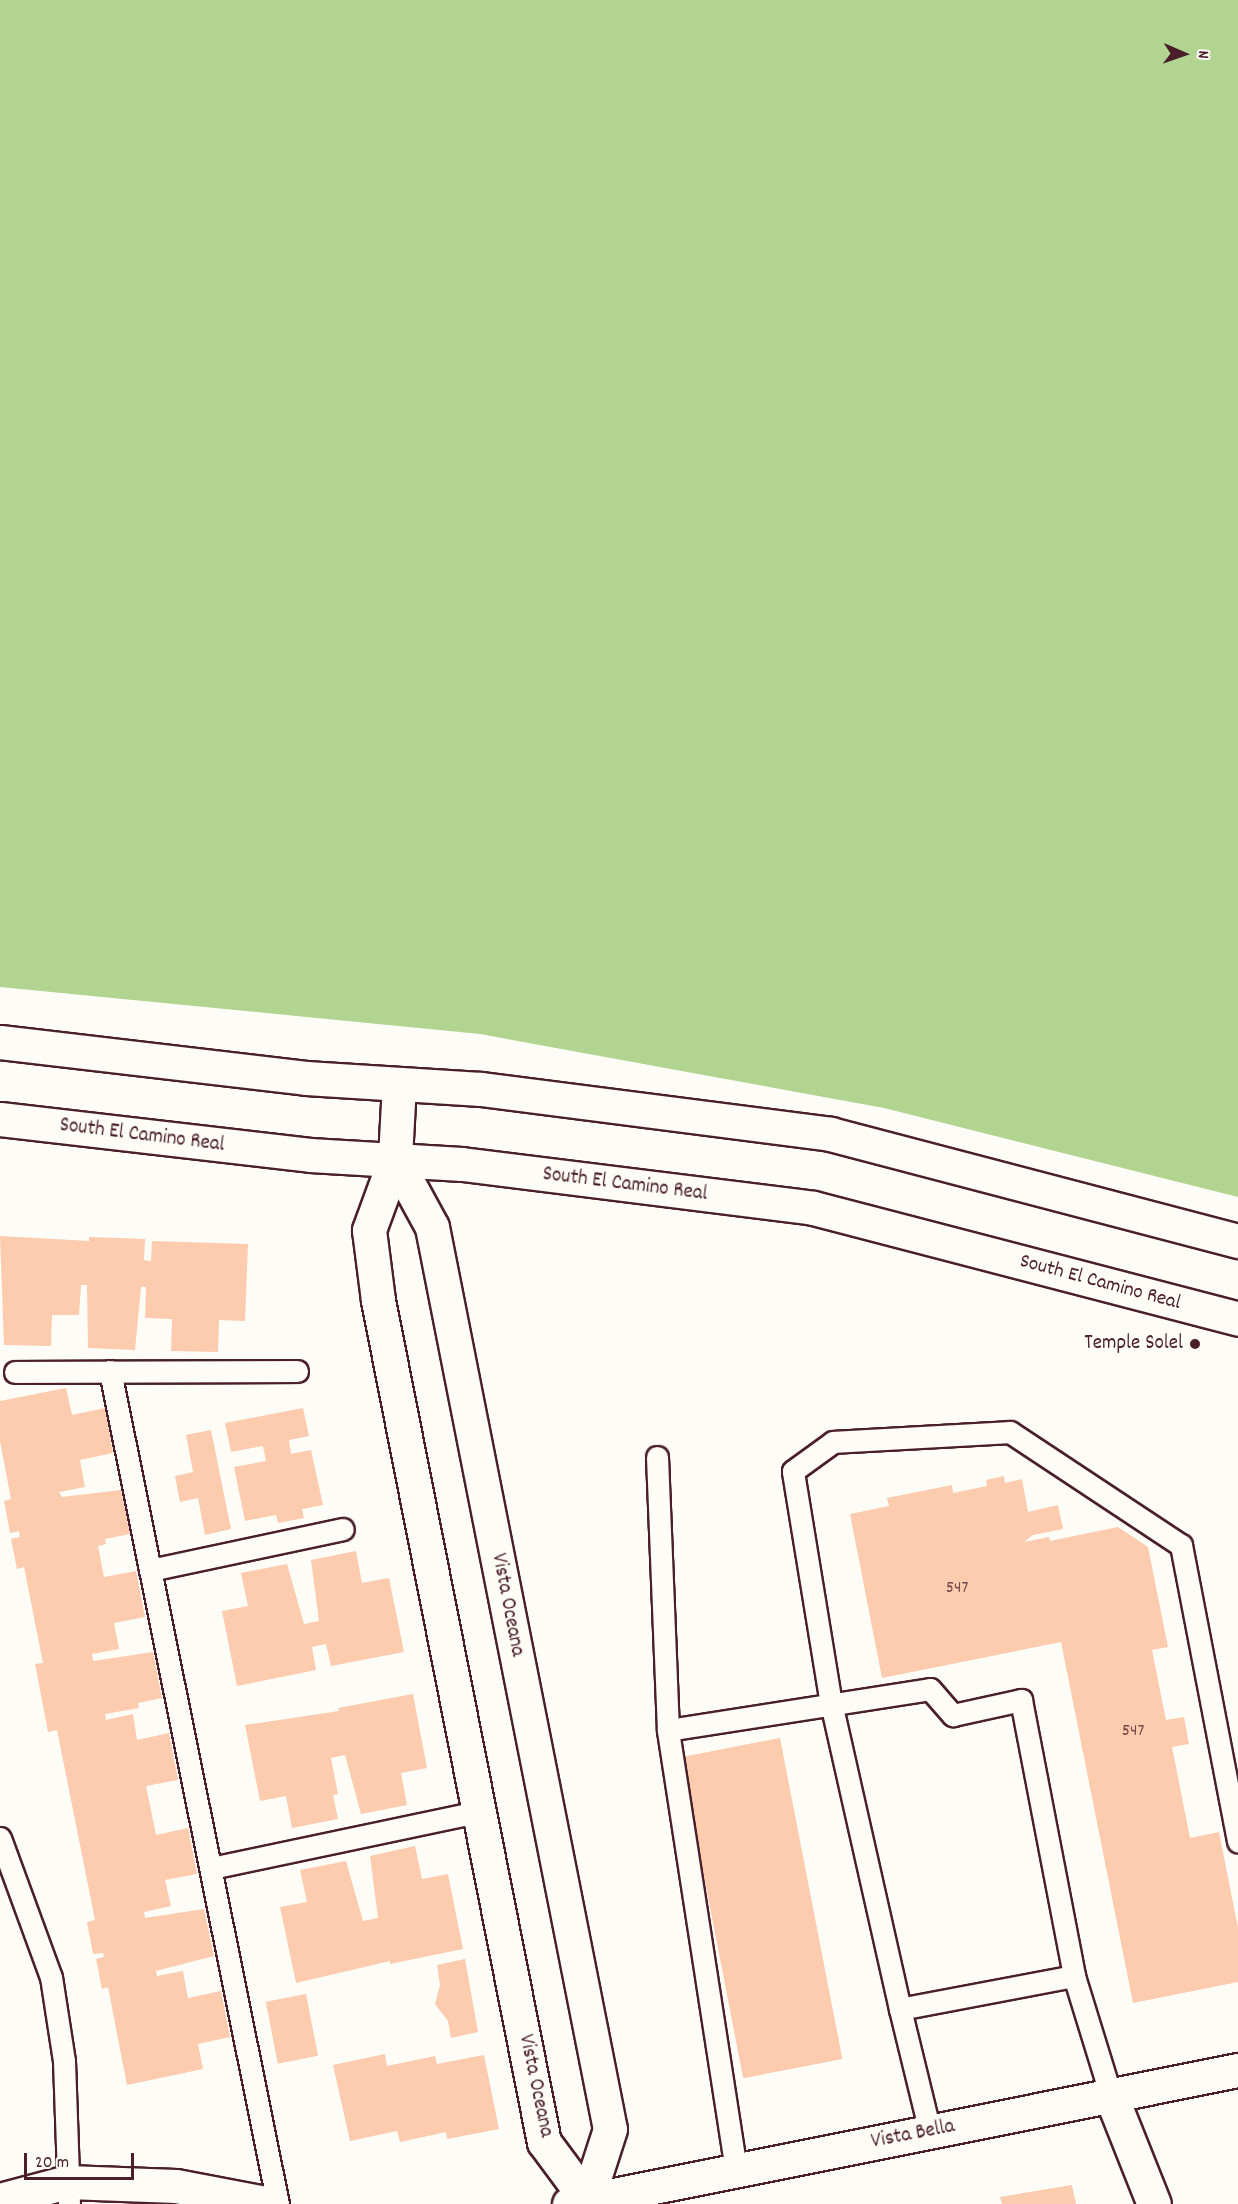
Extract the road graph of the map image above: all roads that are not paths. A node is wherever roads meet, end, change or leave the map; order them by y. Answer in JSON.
{"nodes":[{"id":1,"x":0,"y":1042,"type":"edge"},
{"id":2,"x":399,"y":1084,"type":"junction"},
{"id":3,"x":0,"y":1119,"type":"edge"},
{"id":4,"x":395,"y":1158,"type":"junction"},
{"id":5,"x":1238,"y":1241,"type":"edge"},
{"id":6,"x":1238,"y":1319,"type":"edge"},
{"id":7,"x":110,"y":1371,"type":"junction"},
{"id":8,"x":297,"y":1371,"type":"dead end"},
{"id":9,"x":15,"y":1372,"type":"dead end"},
{"id":10,"x":657,"y":1457,"type":"dead end"},
{"id":11,"x":343,"y":1529,"type":"dead end"},
{"id":12,"x":150,"y":1570,"type":"junction"},
{"id":13,"x":831,"y":1704,"type":"junction"},
{"id":14,"x":668,"y":1730,"type":"junction"},
{"id":15,"x":481,"y":1811,"type":"junction"},
{"id":16,"x":0,"y":1838,"type":"edge"},
{"id":17,"x":1238,"y":1842,"type":"edge"},
{"id":18,"x":211,"y":1868,"type":"junction"},
{"id":19,"x":1074,"y":1976,"type":"junction"},
{"id":20,"x":900,"y":2008,"type":"junction"},
{"id":21,"x":1238,"y":2070,"type":"edge"},
{"id":22,"x":1111,"y":2096,"type":"junction"},
{"id":23,"x":930,"y":2132,"type":"junction"},
{"id":24,"x":736,"y":2170,"type":"junction"},
{"id":25,"x":68,"y":2193,"type":"edge"},
{"id":26,"x":632,"y":2198,"type":"edge"},
{"id":27,"x":0,"y":2200,"type":"edge"},
{"id":28,"x":577,"y":2202,"type":"edge"},
{"id":29,"x":270,"y":2204,"type":"edge"},
{"id":30,"x":278,"y":2204,"type":"edge"},
{"id":31,"x":1154,"y":2204,"type":"edge"}],
"edges":[{"from":1,"to":2,"type":"street"},
{"from":2,"to":4,"type":"street","name":"Vista Oceana"},
{"from":2,"to":5,"type":"street"},
{"from":3,"to":4,"type":"street","name":"South El Camino Real"},
{"from":4,"to":6,"type":"street","name":"South El Camino Real"},
{"from":4,"to":15,"type":"street","name":"Vista Oceana"},
{"from":4,"to":28,"type":"street","name":"Vista Oceana"},
{"from":7,"to":8,"type":"lane"},
{"from":7,"to":9,"type":"lane"},
{"from":7,"to":12,"type":"lane"},
{"from":10,"to":14,"type":"lane"},
{"from":11,"to":12,"type":"lane"},
{"from":12,"to":18,"type":"lane"},
{"from":13,"to":14,"type":"lane"},
{"from":13,"to":17,"type":"lane"},
{"from":13,"to":19,"type":"lane"},
{"from":13,"to":20,"type":"lane"},
{"from":14,"to":24,"type":"lane"},
{"from":15,"to":18,"type":"lane"},
{"from":15,"to":28,"type":"street","name":"Vista Oceana"},
{"from":16,"to":25,"type":"lane"},
{"from":18,"to":30,"type":"lane"},
{"from":19,"to":20,"type":"lane"},
{"from":19,"to":22,"type":"lane"},
{"from":20,"to":23,"type":"lane"},
{"from":21,"to":22,"type":"street","name":"Vista Bella"},
{"from":22,"to":23,"type":"street","name":"Vista Bella"},
{"from":22,"to":31,"type":"street"},
{"from":23,"to":24,"type":"street","name":"Vista Bella"},
{"from":24,"to":26,"type":"street","name":"Vista Bella"},
{"from":25,"to":27,"type":"street"},
{"from":25,"to":29,"type":"street"},
{"from":26,"to":28,"type":"street","name":"Vista Bella"}]}
